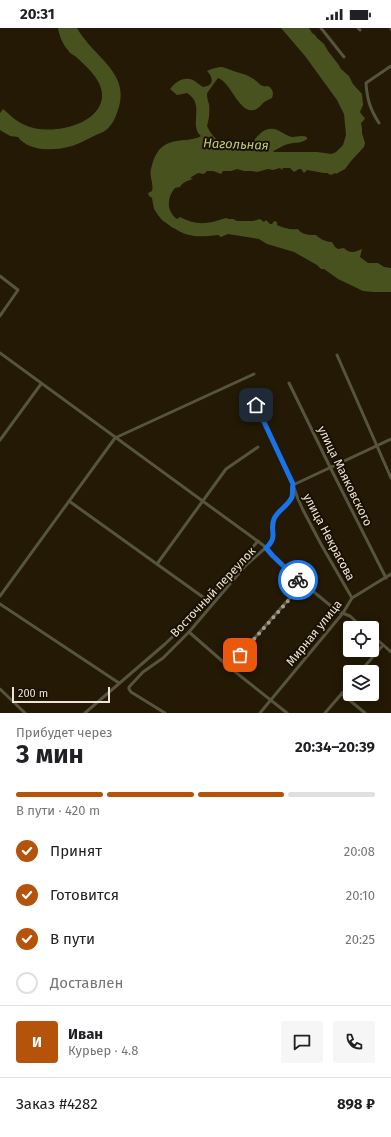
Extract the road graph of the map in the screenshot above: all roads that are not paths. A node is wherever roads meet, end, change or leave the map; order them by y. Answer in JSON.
{"nodes":[{"id":1,"x":321,"y":28,"type":"edge"},
{"id":2,"x":344,"y":57,"type":"dead end"},
{"id":3,"x":391,"y":66,"type":"edge"},
{"id":4,"x":379,"y":123,"type":"dead end"},
{"id":5,"x":0,"y":276,"type":"edge"},
{"id":6,"x":0,"y":316,"type":"edge"},
{"id":7,"x":0,"y":353,"type":"edge"},
{"id":8,"x":337,"y":355,"type":"dead end"},
{"id":9,"x":254,"y":374,"type":"dead end"},
{"id":10,"x":289,"y":383,"type":"dead end"},
{"id":11,"x":41,"y":384,"type":"junction"},
{"id":12,"x":258,"y":396,"type":"dead end"},
{"id":13,"x":116,"y":438,"type":"junction"},
{"id":14,"x":391,"y":438,"type":"edge"},
{"id":15,"x":0,"y":440,"type":"edge"},
{"id":16,"x":377,"y":446,"type":"junction"},
{"id":17,"x":258,"y":447,"type":"dead end"},
{"id":18,"x":330,"y":467,"type":"junction"},
{"id":19,"x":391,"y":478,"type":"edge"},
{"id":20,"x":293,"y":484,"type":"junction"},
{"id":21,"x":70,"y":501,"type":"junction"},
{"id":22,"x":202,"y":501,"type":"junction"},
{"id":23,"x":258,"y":541,"type":"junction"},
{"id":24,"x":266,"y":548,"type":"junction"},
{"id":25,"x":157,"y":564,"type":"junction"},
{"id":26,"x":391,"y":574,"type":"edge"},
{"id":27,"x":386,"y":578,"type":"junction"},
{"id":28,"x":303,"y":584,"type":"junction"},
{"id":29,"x":0,"y":596,"type":"edge"},
{"id":30,"x":352,"y":598,"type":"junction"},
{"id":31,"x":207,"y":600,"type":"junction"},
{"id":32,"x":0,"y":604,"type":"edge"},
{"id":33,"x":343,"y":613,"type":"junction"},
{"id":34,"x":355,"y":621,"type":"edge"},
{"id":35,"x":189,"y":632,"type":"junction"},
{"id":36,"x":379,"y":641,"type":"edge"},
{"id":37,"x":383,"y":645,"type":"junction"},
{"id":38,"x":391,"y":652,"type":"edge"},
{"id":39,"x":366,"y":665,"type":"edge"},
{"id":40,"x":229,"y":667,"type":"junction"},
{"id":41,"x":119,"y":683,"type":"junction"},
{"id":42,"x":0,"y":689,"type":"edge"},
{"id":43,"x":4,"y":692,"type":"junction"},
{"id":44,"x":342,"y":694,"type":"joint"},
{"id":45,"x":0,"y":695,"type":"edge"},
{"id":46,"x":271,"y":700,"type":"junction"},
{"id":47,"x":25,"y":713,"type":"edge"},
{"id":48,"x":84,"y":713,"type":"edge"},
{"id":49,"x":165,"y":713,"type":"edge"},
{"id":50,"x":260,"y":713,"type":"edge"},
{"id":51,"x":287,"y":713,"type":"edge"},
{"id":52,"x":325,"y":713,"type":"edge"},
{"id":53,"x":366,"y":713,"type":"edge"}],
"edges":[{"from":1,"to":2,"type":"street"},
{"from":3,"to":4,"type":"street"},
{"from":5,"to":6,"type":"street"},
{"from":7,"to":11,"type":"street"},
{"from":8,"to":16,"type":"street"},
{"from":9,"to":13,"type":"street"},
{"from":10,"to":18,"type":"street","name":"улица Маяковского"},
{"from":11,"to":13,"type":"street"},
{"from":11,"to":15,"type":"street"},
{"from":12,"to":20,"type":"street","name":"улица Некрасова"},
{"from":13,"to":21,"type":"street"},
{"from":13,"to":22,"type":"street"},
{"from":14,"to":16,"type":"street"},
{"from":16,"to":18,"type":"street"},
{"from":16,"to":19,"type":"street"},
{"from":17,"to":22,"type":"street"},
{"from":18,"to":20,"type":"street"},
{"from":18,"to":27,"type":"street","name":"улица Маяковского"},
{"from":20,"to":24,"type":"street","name":"Восточный переулок"},
{"from":20,"to":30,"type":"street","name":"улица Некрасова"},
{"from":21,"to":25,"type":"street"},
{"from":21,"to":29,"type":"street"},
{"from":22,"to":23,"type":"street"},
{"from":22,"to":25,"type":"street"},
{"from":23,"to":24,"type":"street"},
{"from":23,"to":31,"type":"street","name":"Восточный переулок"},
{"from":24,"to":28,"type":"street"},
{"from":24,"to":35,"type":"street","name":"Восточный переулок"},
{"from":25,"to":31,"type":"street"},
{"from":26,"to":27,"type":"street","name":"Мирная улица"},
{"from":27,"to":30,"type":"street","name":"Мирная улица"},
{"from":28,"to":33,"type":"street"},
{"from":28,"to":40,"type":"street"},
{"from":30,"to":33,"type":"street","name":"Мирная улица"},
{"from":31,"to":41,"type":"street","name":"Восточный переулок"},
{"from":32,"to":41,"type":"street"},
{"from":33,"to":34,"type":"street"},
{"from":33,"to":46,"type":"street","name":"Мирная улица"},
{"from":35,"to":40,"type":"street"},
{"from":35,"to":49,"type":"street","name":"Восточный переулок"},
{"from":36,"to":37,"type":"street"},
{"from":37,"to":38,"type":"street"},
{"from":37,"to":39,"type":"street"},
{"from":40,"to":46,"type":"street"},
{"from":41,"to":48,"type":"street","name":"Восточный переулок"},
{"from":42,"to":43,"type":"street"},
{"from":43,"to":45,"type":"street"},
{"from":43,"to":47,"type":"street"},
{"from":44,"to":52,"type":"street"},
{"from":44,"to":53,"type":"street"},
{"from":46,"to":50,"type":"street","name":"Мирная улица"},
{"from":46,"to":51,"type":"street"}]}
